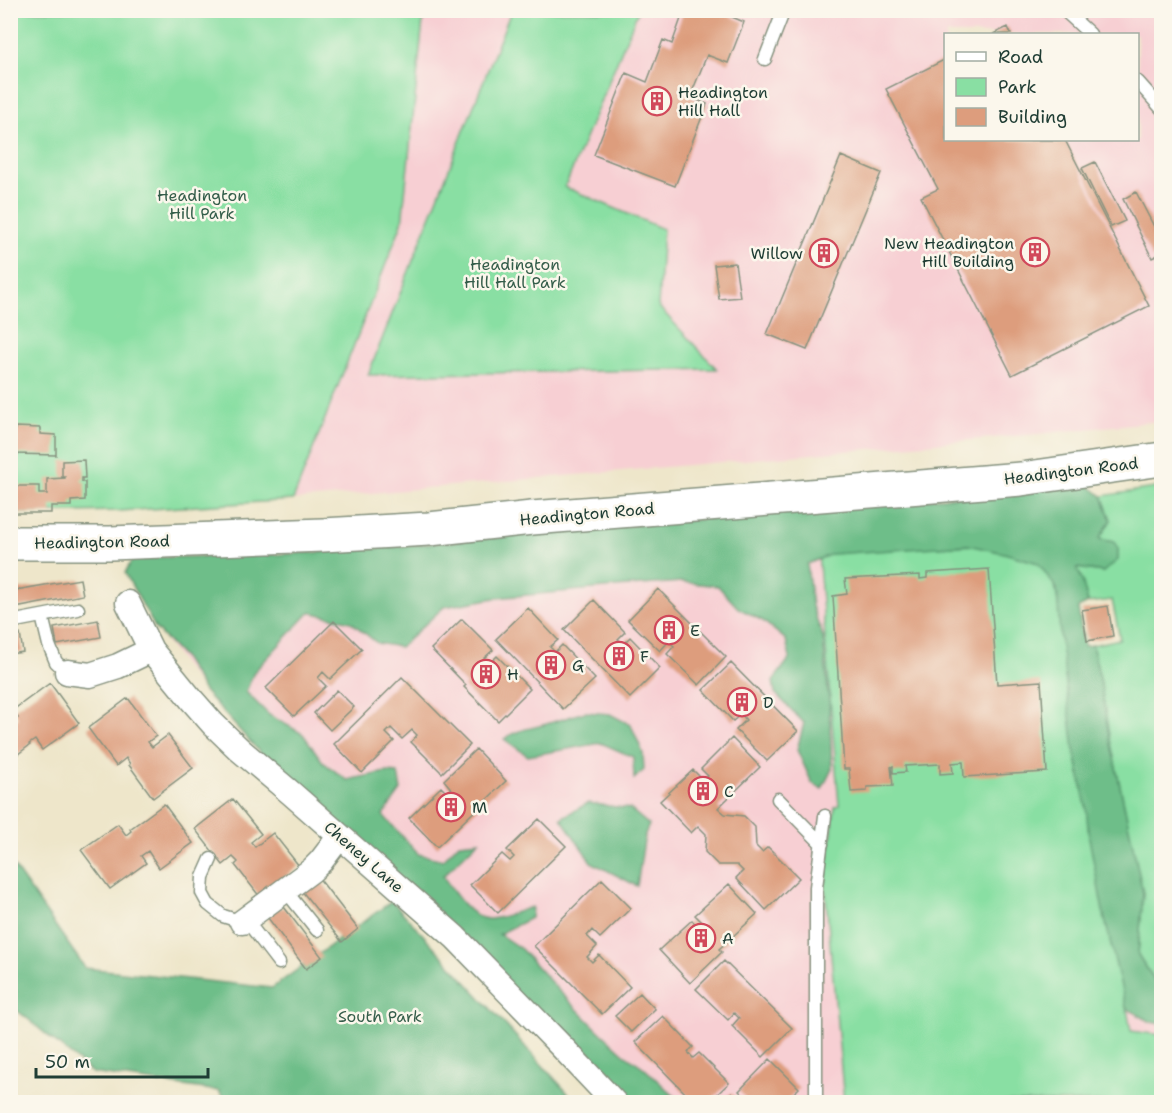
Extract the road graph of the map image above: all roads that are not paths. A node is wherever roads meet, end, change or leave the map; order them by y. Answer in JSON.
{"nodes":[{"id":1,"x":784,"y":10,"type":"edge"},
{"id":2,"x":1064,"y":10,"type":"edge"},
{"id":3,"x":1089,"y":33,"type":"edge"},
{"id":4,"x":765,"y":59,"type":"dead end"},
{"id":5,"x":1139,"y":84,"type":"edge"},
{"id":6,"x":1161,"y":110,"type":"edge"},
{"id":7,"x":1161,"y":459,"type":"edge"},
{"id":8,"x":10,"y":543,"type":"edge"},
{"id":9,"x":128,"y":603,"type":"dead end"},
{"id":10,"x":78,"y":609,"type":"dead end"},
{"id":11,"x":42,"y":616,"type":"junction"},
{"id":12,"x":10,"y":622,"type":"edge"},
{"id":13,"x":151,"y":650,"type":"junction"},
{"id":14,"x":67,"y":672,"type":"joint"},
{"id":15,"x":778,"y":799,"type":"dead end"},
{"id":16,"x":825,"y":816,"type":"dead end"},
{"id":17,"x":340,"y":836,"type":"junction"},
{"id":18,"x":822,"y":844,"type":"junction"},
{"id":19,"x":211,"y":859,"type":"dead end"},
{"id":20,"x":285,"y":890,"type":"junction"},
{"id":21,"x":244,"y":921,"type":"junction"},
{"id":22,"x":317,"y":930,"type":"dead end"},
{"id":23,"x":279,"y":963,"type":"dead end"},
{"id":24,"x":614,"y":1102,"type":"edge"},
{"id":25,"x":816,"y":1102,"type":"edge"}],
"edges":[{"from":1,"to":4,"type":"lane"},
{"from":2,"to":3,"type":"lane"},
{"from":5,"to":6,"type":"lane"},
{"from":7,"to":8,"type":"main road","name":"Headington Road"},
{"from":9,"to":13,"type":"street","name":"Cheney Lane"},
{"from":10,"to":11,"type":"lane"},
{"from":11,"to":12,"type":"lane"},
{"from":11,"to":14,"type":"lane"},
{"from":13,"to":14,"type":"street"},
{"from":13,"to":17,"type":"street","name":"Cheney Lane"},
{"from":15,"to":18,"type":"lane"},
{"from":16,"to":18,"type":"lane"},
{"from":17,"to":20,"type":"street"},
{"from":17,"to":24,"type":"street","name":"Cheney Lane"},
{"from":18,"to":25,"type":"lane"},
{"from":19,"to":21,"type":"lane"},
{"from":20,"to":21,"type":"street"},
{"from":20,"to":22,"type":"lane"},
{"from":21,"to":23,"type":"lane"}]}
